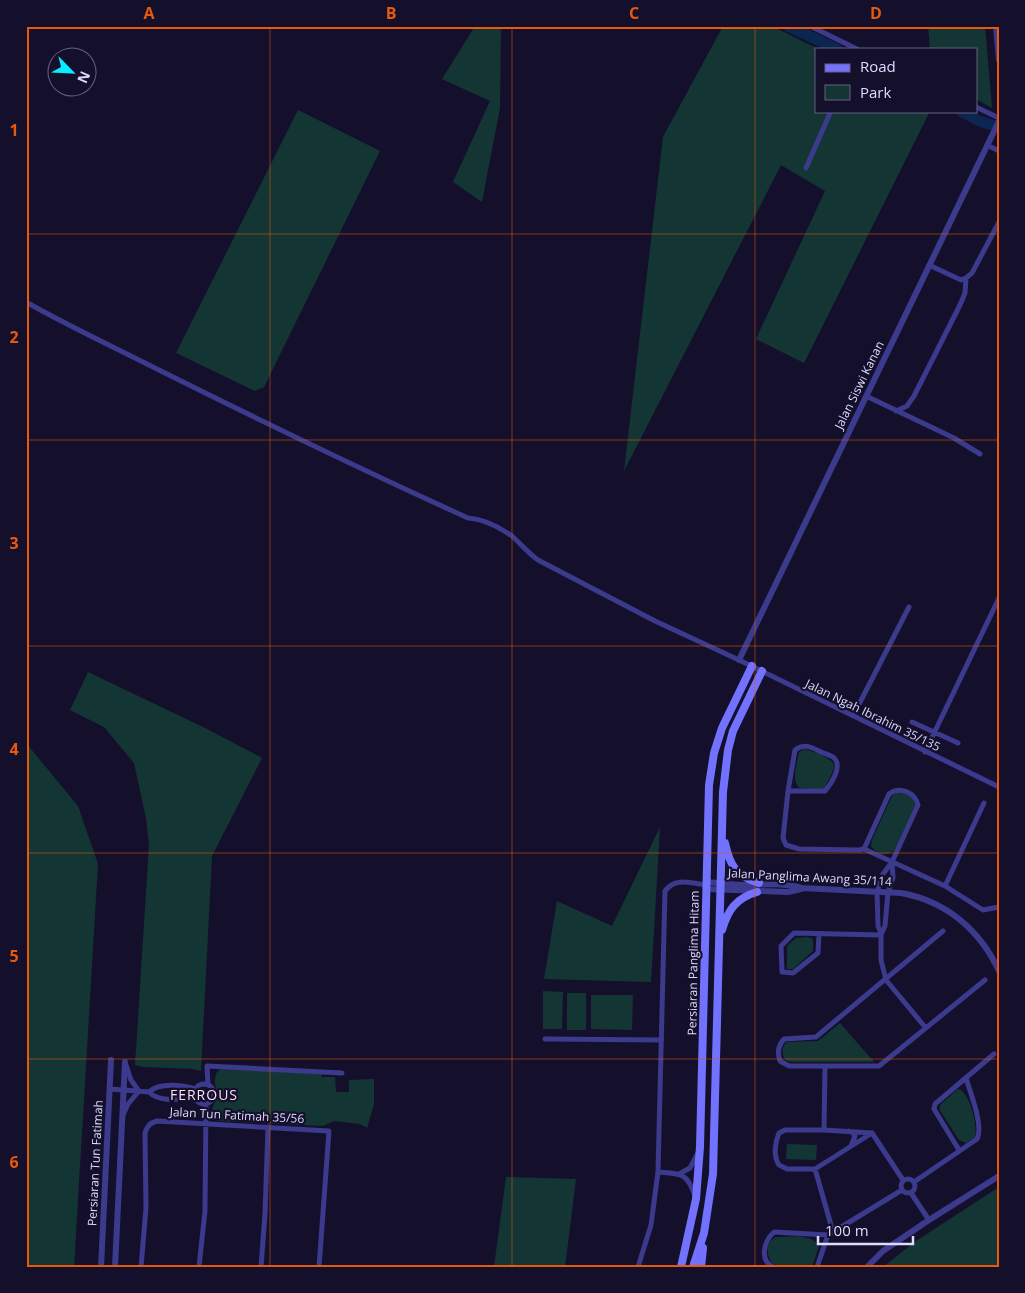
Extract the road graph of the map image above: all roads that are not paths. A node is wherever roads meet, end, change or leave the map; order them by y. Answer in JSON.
{"nodes":[{"id":1,"x":810,"y":26,"type":"edge"},
{"id":2,"x":996,"y":26,"type":"edge"},
{"id":3,"x":854,"y":48,"type":"edge"},
{"id":4,"x":999,"y":60,"type":"edge"},
{"id":5,"x":978,"y":108,"type":"edge"},
{"id":6,"x":831,"y":112,"type":"edge"},
{"id":7,"x":999,"y":120,"type":"edge"},
{"id":8,"x":987,"y":145,"type":"junction"},
{"id":9,"x":999,"y":151,"type":"edge"},
{"id":10,"x":806,"y":168,"type":"dead end"},
{"id":11,"x":999,"y":222,"type":"edge"},
{"id":12,"x":929,"y":264,"type":"junction"},
{"id":13,"x":966,"y":278,"type":"junction"},
{"id":14,"x":26,"y":302,"type":"edge"},
{"id":15,"x":866,"y":396,"type":"junction"},
{"id":16,"x":896,"y":411,"type":"junction"},
{"id":17,"x":980,"y":454,"type":"dead end"},
{"id":18,"x":999,"y":598,"type":"edge"},
{"id":19,"x":909,"y":607,"type":"dead end"},
{"id":20,"x":739,"y":660,"type":"junction"},
{"id":21,"x":752,"y":666,"type":"junction"},
{"id":22,"x":762,"y":671,"type":"junction"},
{"id":23,"x":853,"y":716,"type":"junction"},
{"id":24,"x":912,"y":722,"type":"dead end"},
{"id":25,"x":935,"y":732,"type":"junction"},
{"id":26,"x":958,"y":743,"type":"dead end"},
{"id":27,"x":925,"y":752,"type":"junction"},
{"id":28,"x":999,"y":788,"type":"edge"},
{"id":29,"x":788,"y":791,"type":"junction"},
{"id":30,"x":984,"y":804,"type":"dead end"},
{"id":31,"x":722,"y":831,"type":"junction"},
{"id":32,"x":864,"y":849,"type":"junction"},
{"id":33,"x":892,"y":862,"type":"junction"},
{"id":34,"x":706,"y":885,"type":"junction"},
{"id":35,"x":721,"y":886,"type":"junction"},
{"id":36,"x":944,"y":886,"type":"junction"},
{"id":37,"x":758,"y":887,"type":"junction"},
{"id":38,"x":877,"y":892,"type":"junction"},
{"id":39,"x":888,"y":892,"type":"junction"},
{"id":40,"x":999,"y":906,"type":"edge"},
{"id":41,"x":943,"y":932,"type":"dead end"},
{"id":42,"x":819,"y":934,"type":"junction"},
{"id":43,"x":881,"y":934,"type":"junction"},
{"id":44,"x":719,"y":939,"type":"junction"},
{"id":45,"x":999,"y":971,"type":"edge"},
{"id":46,"x":886,"y":980,"type":"junction"},
{"id":47,"x":985,"y":980,"type":"dead end"},
{"id":48,"x":925,"y":1027,"type":"junction"},
{"id":49,"x":545,"y":1039,"type":"dead end"},
{"id":50,"x":662,"y":1040,"type":"junction"},
{"id":51,"x":994,"y":1054,"type":"dead end"},
{"id":52,"x":111,"y":1060,"type":"dead end"},
{"id":53,"x":125,"y":1062,"type":"joint"},
{"id":54,"x":825,"y":1067,"type":"junction"},
{"id":55,"x":342,"y":1073,"type":"dead end"},
{"id":56,"x":966,"y":1078,"type":"junction"},
{"id":57,"x":208,"y":1085,"type":"junction"},
{"id":58,"x":110,"y":1089,"type":"junction"},
{"id":59,"x":196,"y":1089,"type":"junction"},
{"id":60,"x":124,"y":1090,"type":"junction"},
{"id":61,"x":139,"y":1091,"type":"junction"},
{"id":62,"x":149,"y":1092,"type":"junction"},
{"id":63,"x":195,"y":1098,"type":"junction"},
{"id":64,"x":206,"y":1104,"type":"junction"},
{"id":65,"x":122,"y":1117,"type":"junction"},
{"id":66,"x":207,"y":1124,"type":"junction"},
{"id":67,"x":268,"y":1127,"type":"junction"},
{"id":68,"x":824,"y":1130,"type":"junction"},
{"id":69,"x":848,"y":1131,"type":"junction"},
{"id":70,"x":872,"y":1133,"type":"junction"},
{"id":71,"x":700,"y":1147,"type":"junction"},
{"id":72,"x":851,"y":1147,"type":"junction"},
{"id":73,"x":959,"y":1150,"type":"junction"},
{"id":74,"x":815,"y":1169,"type":"junction"},
{"id":75,"x":658,"y":1172,"type":"junction"},
{"id":76,"x":679,"y":1174,"type":"junction"},
{"id":77,"x":999,"y":1176,"type":"edge"},
{"id":78,"x":904,"y":1180,"type":"junction"},
{"id":79,"x":914,"y":1182,"type":"junction"},
{"id":80,"x":902,"y":1190,"type":"junction"},
{"id":81,"x":911,"y":1193,"type":"junction"},
{"id":82,"x":696,"y":1198,"type":"junction"},
{"id":83,"x":929,"y":1220,"type":"junction"},
{"id":84,"x":704,"y":1233,"type":"junction"},
{"id":85,"x":830,"y":1233,"type":"junction"},
{"id":86,"x":101,"y":1267,"type":"edge"},
{"id":87,"x":115,"y":1267,"type":"edge"},
{"id":88,"x":141,"y":1267,"type":"edge"},
{"id":89,"x":199,"y":1267,"type":"edge"},
{"id":90,"x":261,"y":1267,"type":"edge"},
{"id":91,"x":319,"y":1267,"type":"edge"},
{"id":92,"x":638,"y":1267,"type":"edge"},
{"id":93,"x":681,"y":1267,"type":"edge"},
{"id":94,"x":693,"y":1267,"type":"edge"},
{"id":95,"x":701,"y":1267,"type":"edge"},
{"id":96,"x":773,"y":1267,"type":"edge"},
{"id":97,"x":817,"y":1267,"type":"edge"},
{"id":98,"x":867,"y":1267,"type":"edge"}],
"edges":[{"from":1,"to":3,"type":"street"},
{"from":2,"to":4,"type":"street"},
{"from":5,"to":7,"type":"street"},
{"from":6,"to":10,"type":"street"},
{"from":7,"to":8,"type":"street","name":"Jalan Siswi Kanan"},
{"from":8,"to":9,"type":"street"},
{"from":8,"to":12,"type":"street","name":"Jalan Siswi Kanan"},
{"from":11,"to":13,"type":"street"},
{"from":12,"to":13,"type":"street"},
{"from":12,"to":15,"type":"street","name":"Jalan Siswi Kanan"},
{"from":13,"to":16,"type":"street"},
{"from":14,"to":20,"type":"street","name":"Jalan Ngah Ibrahim 35/135"},
{"from":15,"to":16,"type":"street"},
{"from":15,"to":20,"type":"street","name":"Jalan Siswi Kanan"},
{"from":16,"to":17,"type":"street"},
{"from":18,"to":25,"type":"street"},
{"from":19,"to":23,"type":"street"},
{"from":20,"to":21,"type":"street","name":"Jalan Ngah Ibrahim 35/135"},
{"from":21,"to":22,"type":"street","name":"Jalan Ngah Ibrahim 35/135"},
{"from":21,"to":34,"type":"main road","name":"Persiaran Panglima Hitam"},
{"from":22,"to":23,"type":"street","name":"Jalan Ngah Ibrahim 35/135"},
{"from":22,"to":31,"type":"main road","name":"Persiaran Panglima Hitam"},
{"from":23,"to":27,"type":"street","name":"Jalan Ngah Ibrahim 35/135"},
{"from":24,"to":25,"type":"street"},
{"from":25,"to":26,"type":"street"},
{"from":25,"to":27,"type":"street"},
{"from":27,"to":28,"type":"street","name":"Jalan Ngah Ibrahim 35/135"},
{"from":29,"to":29,"type":"street"},
{"from":29,"to":32,"type":"street"},
{"from":30,"to":36,"type":"street"},
{"from":31,"to":35,"type":"main road","name":"Persiaran Panglima Hitam"},
{"from":31,"to":37,"type":"main road"},
{"from":32,"to":33,"type":"street"},
{"from":32,"to":33,"type":"street"},
{"from":33,"to":36,"type":"street"},
{"from":33,"to":38,"type":"street"},
{"from":33,"to":39,"type":"street"},
{"from":34,"to":35,"type":"street","name":"Jalan Panglima Awang 35/114"},
{"from":34,"to":50,"type":"street"},
{"from":34,"to":71,"type":"main road","name":"Persiaran Panglima Hitam"},
{"from":35,"to":37,"type":"street","name":"Jalan Panglima Awang 35/114"},
{"from":35,"to":44,"type":"main road","name":"Persiaran Panglima Hitam"},
{"from":36,"to":40,"type":"street"},
{"from":37,"to":38,"type":"street","name":"Jalan Panglima Awang 35/114"},
{"from":37,"to":44,"type":"main road"},
{"from":38,"to":39,"type":"street","name":"Jalan Panglima Awang 35/114"},
{"from":38,"to":43,"type":"street"},
{"from":39,"to":43,"type":"street"},
{"from":39,"to":45,"type":"street","name":"Jalan Panglima Awang 35/114"},
{"from":41,"to":46,"type":"street"},
{"from":42,"to":42,"type":"street"},
{"from":42,"to":43,"type":"street"},
{"from":43,"to":46,"type":"street"},
{"from":44,"to":84,"type":"main road","name":"Persiaran Panglima Hitam"},
{"from":46,"to":48,"type":"street"},
{"from":46,"to":54,"type":"street"},
{"from":47,"to":48,"type":"street"},
{"from":48,"to":54,"type":"street"},
{"from":49,"to":50,"type":"street"},
{"from":50,"to":75,"type":"street"},
{"from":51,"to":56,"type":"street"},
{"from":52,"to":58,"type":"street","name":"Persiaran Tun Fatimah"},
{"from":53,"to":60,"type":"street","name":"Persiaran Tun Fatimah"},
{"from":53,"to":61,"type":"street"},
{"from":54,"to":68,"type":"street"},
{"from":55,"to":57,"type":"street"},
{"from":56,"to":73,"type":"street"},
{"from":56,"to":73,"type":"street"},
{"from":57,"to":59,"type":"street"},
{"from":57,"to":64,"type":"street"},
{"from":58,"to":60,"type":"street"},
{"from":58,"to":86,"type":"street","name":"Persiaran Tun Fatimah"},
{"from":59,"to":62,"type":"street"},
{"from":59,"to":63,"type":"street"},
{"from":60,"to":61,"type":"street"},
{"from":60,"to":65,"type":"street","name":"Persiaran Tun Fatimah"},
{"from":61,"to":62,"type":"street"},
{"from":61,"to":65,"type":"street"},
{"from":62,"to":63,"type":"street"},
{"from":63,"to":64,"type":"street"},
{"from":64,"to":66,"type":"street"},
{"from":65,"to":87,"type":"street","name":"Persiaran Tun Fatimah"},
{"from":66,"to":67,"type":"street","name":"Jalan Tun Fatimah 35/56"},
{"from":66,"to":88,"type":"street","name":"Jalan Tun Fatimah 35/56"},
{"from":66,"to":89,"type":"street"},
{"from":67,"to":90,"type":"street"},
{"from":67,"to":91,"type":"street","name":"Jalan Tun Fatimah 35/56"},
{"from":68,"to":69,"type":"street"},
{"from":68,"to":74,"type":"street"},
{"from":69,"to":70,"type":"street"},
{"from":69,"to":72,"type":"street"},
{"from":70,"to":72,"type":"street"},
{"from":70,"to":78,"type":"street"},
{"from":71,"to":76,"type":"street"},
{"from":71,"to":82,"type":"main road","name":"Persiaran Panglima Hitam"},
{"from":72,"to":74,"type":"street"},
{"from":73,"to":79,"type":"street"},
{"from":74,"to":85,"type":"street"},
{"from":75,"to":76,"type":"street"},
{"from":75,"to":92,"type":"street"},
{"from":76,"to":82,"type":"street"},
{"from":77,"to":83,"type":"street"},
{"from":78,"to":79,"type":"street"},
{"from":78,"to":80,"type":"street"},
{"from":79,"to":81,"type":"street"},
{"from":80,"to":81,"type":"street"},
{"from":80,"to":85,"type":"street"},
{"from":81,"to":83,"type":"street"},
{"from":82,"to":93,"type":"main road","name":"Persiaran Panglima Hitam"},
{"from":83,"to":98,"type":"street"},
{"from":84,"to":94,"type":"main road","name":"Persiaran Panglima Hitam"},
{"from":84,"to":95,"type":"main road"},
{"from":85,"to":96,"type":"street"},
{"from":85,"to":97,"type":"street"}]}
